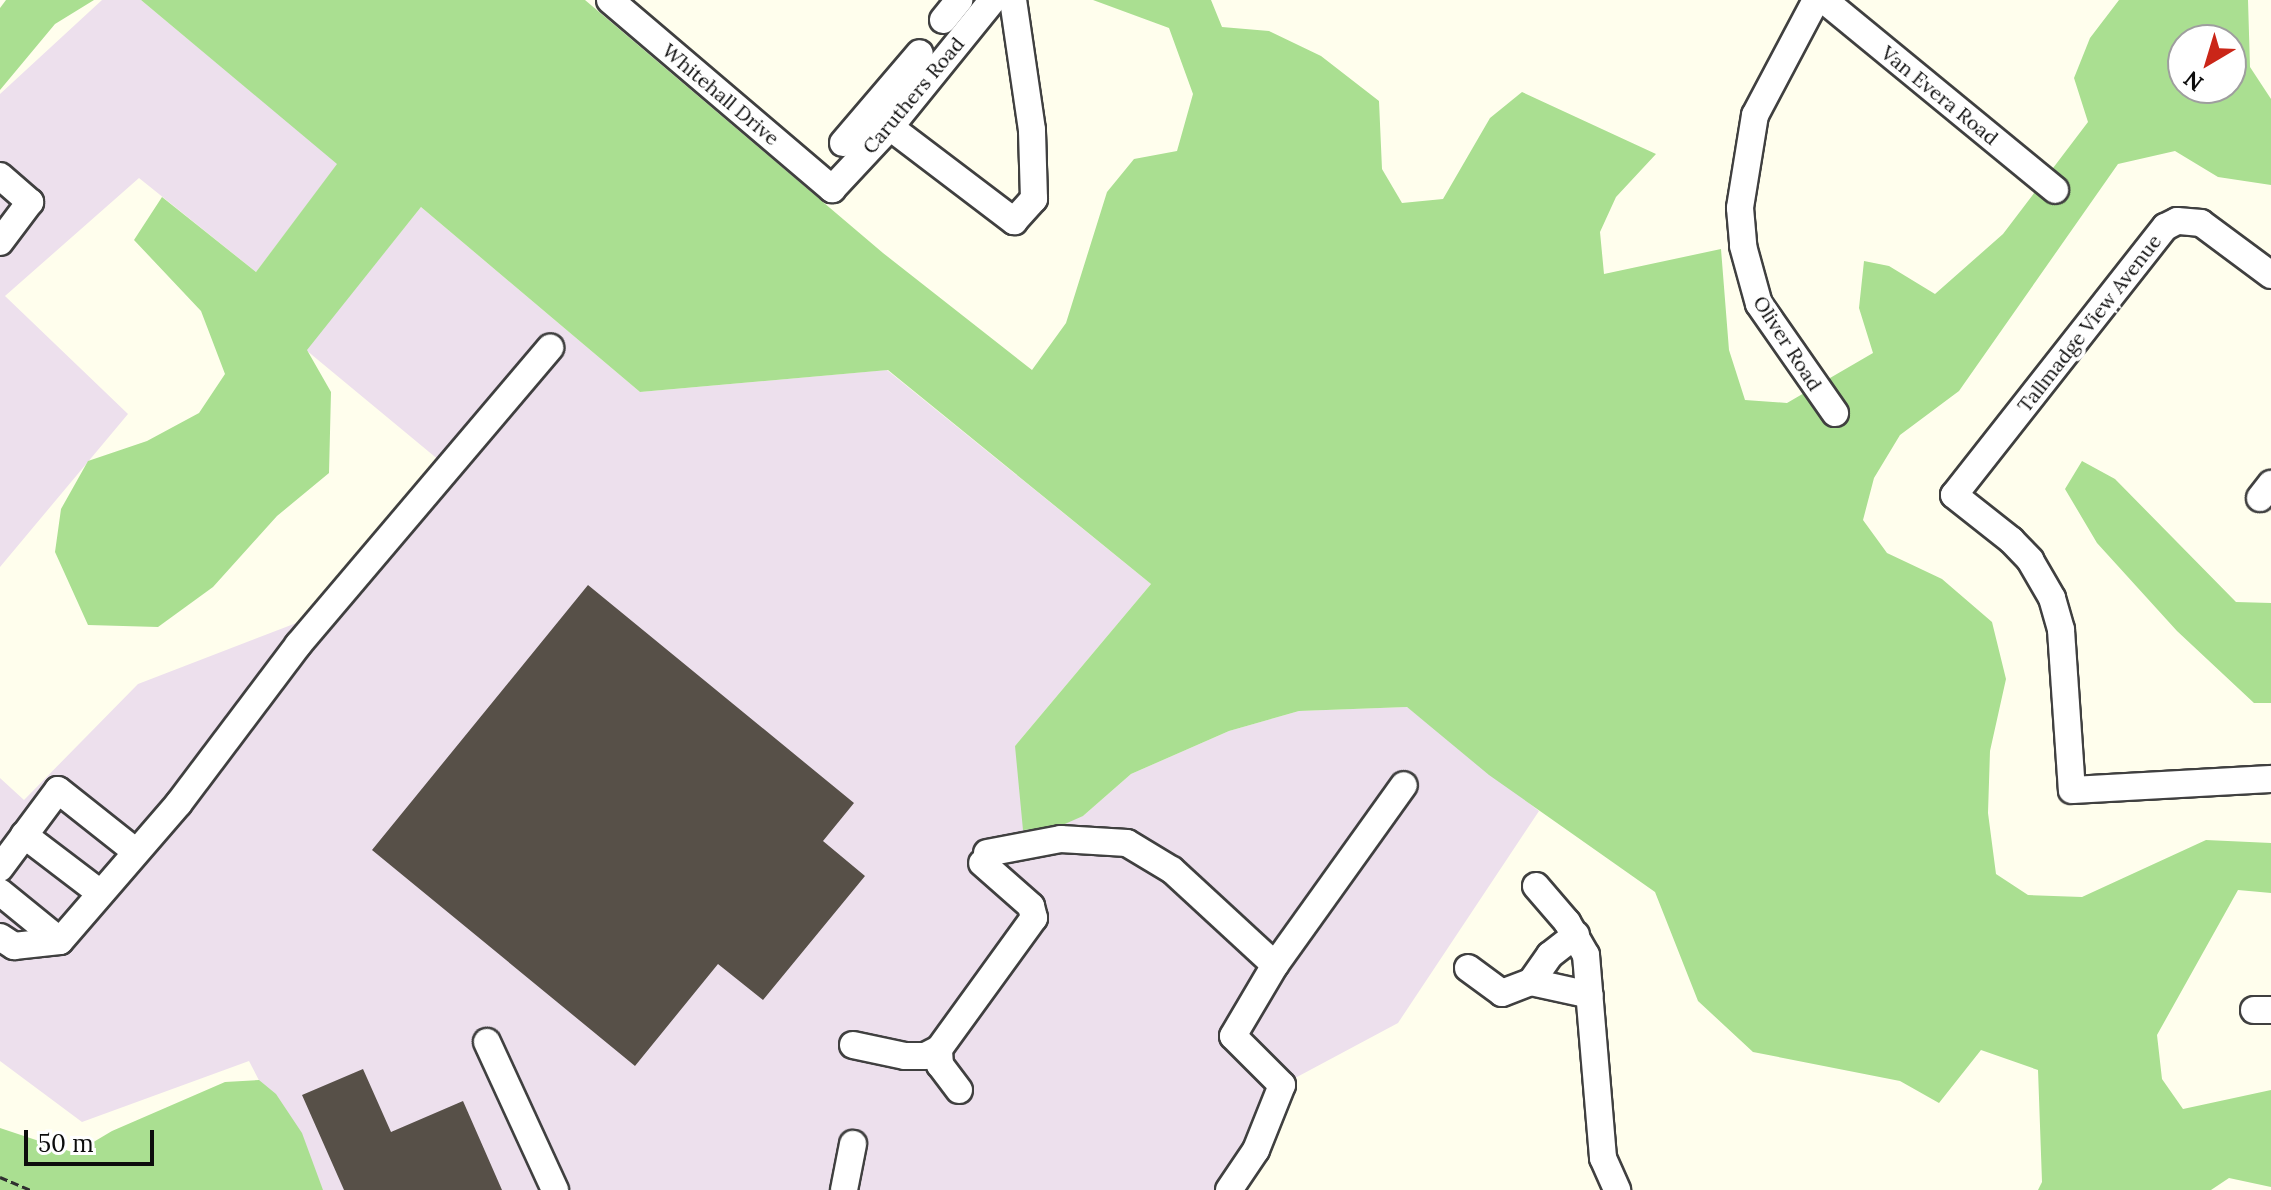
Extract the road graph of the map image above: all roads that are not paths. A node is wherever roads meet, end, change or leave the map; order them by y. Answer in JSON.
{"nodes":[{"id":1,"x":610,"y":0,"type":"edge"},
{"id":2,"x":993,"y":0,"type":"edge"},
{"id":3,"x":1013,"y":0,"type":"edge"},
{"id":4,"x":1816,"y":0,"type":"edge"},
{"id":5,"x":1824,"y":0,"type":"edge"},
{"id":6,"x":920,"y":53,"type":"dead end"},
{"id":7,"x":893,"y":111,"type":"junction"},
{"id":8,"x":843,"y":143,"type":"dead end"},
{"id":9,"x":0,"y":176,"type":"edge"},
{"id":10,"x":832,"y":189,"type":"joint"},
{"id":11,"x":2055,"y":190,"type":"dead end"},
{"id":12,"x":0,"y":242,"type":"edge"},
{"id":13,"x":2271,"y":275,"type":"edge"},
{"id":14,"x":550,"y":348,"type":"dead end"},
{"id":15,"x":1835,"y":413,"type":"dead end"},
{"id":16,"x":2271,"y":779,"type":"edge"},
{"id":17,"x":1404,"y":785,"type":"dead end"},
{"id":18,"x":24,"y":835,"type":"junction"},
{"id":19,"x":135,"y":851,"type":"junction"},
{"id":20,"x":0,"y":868,"type":"edge"},
{"id":21,"x":1536,"y":886,"type":"dead end"},
{"id":22,"x":0,"y":892,"type":"edge"},
{"id":23,"x":100,"y":893,"type":"junction"},
{"id":24,"x":1576,"y":935,"type":"junction"},
{"id":25,"x":0,"y":937,"type":"edge"},
{"id":26,"x":60,"y":941,"type":"junction"},
{"id":27,"x":1275,"y":965,"type":"junction"},
{"id":28,"x":1468,"y":968,"type":"dead end"},
{"id":29,"x":1531,"y":982,"type":"junction"},
{"id":30,"x":1590,"y":995,"type":"junction"},
{"id":31,"x":487,"y":1042,"type":"dead end"},
{"id":32,"x":853,"y":1045,"type":"dead end"},
{"id":33,"x":939,"y":1049,"type":"junction"},
{"id":34,"x":959,"y":1090,"type":"dead end"},
{"id":35,"x":853,"y":1144,"type":"dead end"},
{"id":36,"x":555,"y":1190,"type":"edge"},
{"id":37,"x":844,"y":1190,"type":"edge"},
{"id":38,"x":1229,"y":1190,"type":"edge"},
{"id":39,"x":1617,"y":1190,"type":"edge"}],
"edges":[{"from":1,"to":10,"type":"street","name":"Whitehall Drive"},
{"from":2,"to":7,"type":"street","name":"Caruthers Road"},
{"from":3,"to":7,"type":"street"},
{"from":4,"to":15,"type":"street","name":"Oliver Road"},
{"from":5,"to":11,"type":"street","name":"Van Evera Road"},
{"from":6,"to":7,"type":"street"},
{"from":7,"to":8,"type":"street"},
{"from":7,"to":10,"type":"street","name":"Caruthers Road"},
{"from":9,"to":12,"type":"street"},
{"from":13,"to":16,"type":"street","name":"Tallmadge View Avenue"},
{"from":14,"to":19,"type":"street"},
{"from":17,"to":27,"type":"street"},
{"from":18,"to":19,"type":"street"},
{"from":18,"to":20,"type":"street"},
{"from":18,"to":23,"type":"street"},
{"from":19,"to":23,"type":"street"},
{"from":21,"to":24,"type":"street"},
{"from":22,"to":26,"type":"street"},
{"from":23,"to":26,"type":"street"},
{"from":24,"to":29,"type":"street"},
{"from":24,"to":30,"type":"street"},
{"from":25,"to":26,"type":"street"},
{"from":27,"to":33,"type":"street"},
{"from":27,"to":38,"type":"street"},
{"from":28,"to":29,"type":"street"},
{"from":29,"to":30,"type":"street"},
{"from":30,"to":39,"type":"street"},
{"from":31,"to":36,"type":"street"},
{"from":32,"to":33,"type":"street"},
{"from":33,"to":34,"type":"street"},
{"from":35,"to":37,"type":"street"}]}
